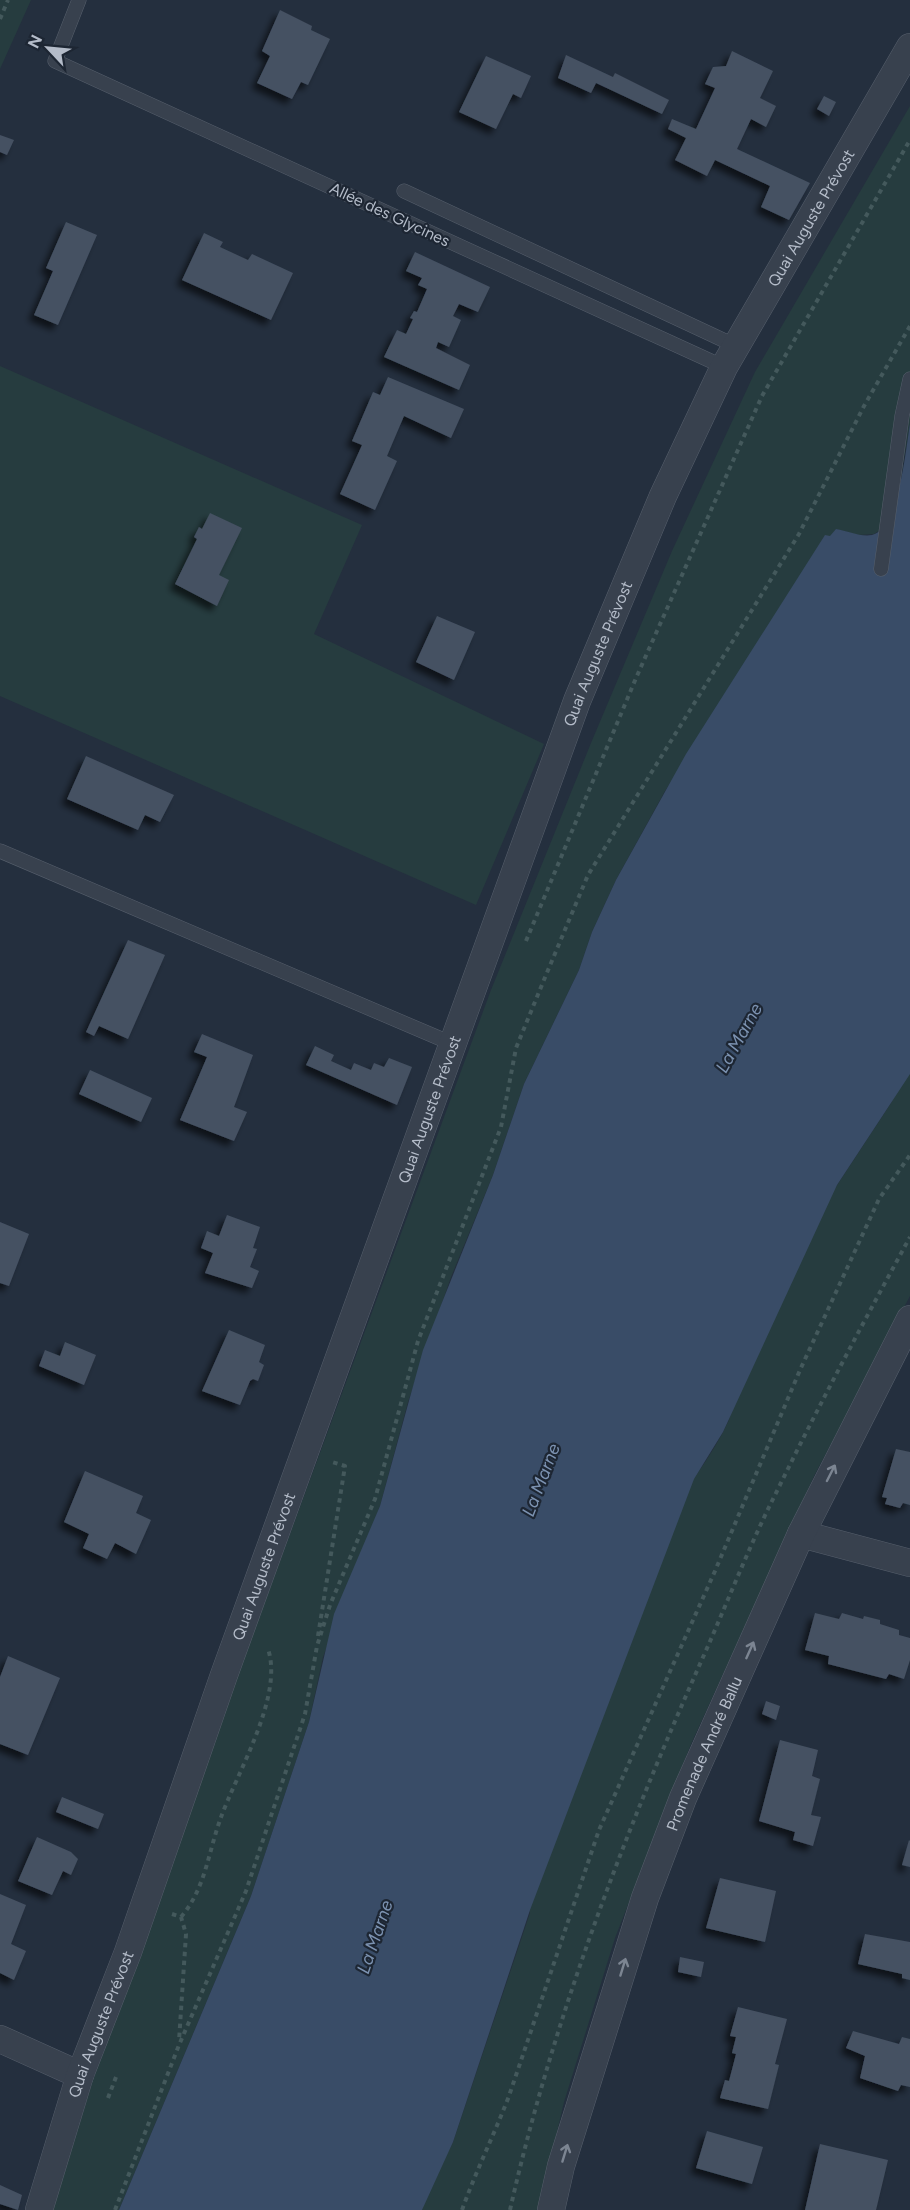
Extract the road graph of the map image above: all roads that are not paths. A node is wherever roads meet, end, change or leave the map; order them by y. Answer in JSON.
{"nodes":[{"id":1,"x":79,"y":0,"type":"edge"},
{"id":2,"x":910,"y":47,"type":"edge"},
{"id":3,"x":404,"y":191,"type":"dead end"},
{"id":4,"x":730,"y":357,"type":"junction"},
{"id":5,"x":910,"y":379,"type":"edge"},
{"id":6,"x":881,"y":569,"type":"dead end"},
{"id":7,"x":0,"y":851,"type":"edge"},
{"id":8,"x":453,"y":1044,"type":"junction"},
{"id":9,"x":910,"y":1319,"type":"edge"},
{"id":10,"x":801,"y":1534,"type":"junction"},
{"id":11,"x":910,"y":1563,"type":"edge"},
{"id":12,"x":0,"y":2040,"type":"edge"},
{"id":13,"x":80,"y":2075,"type":"junction"},
{"id":14,"x":39,"y":2210,"type":"edge"},
{"id":15,"x":551,"y":2210,"type":"edge"}],
"edges":[{"from":1,"to":4,"type":"lane","name":"Allée des Glycines"},
{"from":2,"to":4,"type":"street","name":"Quai Auguste Prévost"},
{"from":3,"to":4,"type":"lane"},
{"from":4,"to":8,"type":"street","name":"Quai Auguste Prévost"},
{"from":5,"to":6,"type":"lane"},
{"from":7,"to":8,"type":"lane"},
{"from":8,"to":13,"type":"street","name":"Quai Auguste Prévost"},
{"from":10,"to":9,"type":"street","name":"Promenade André Ballu","one_way":true},
{"from":10,"to":11,"type":"street"},
{"from":15,"to":10,"type":"street","name":"Promenade André Ballu","one_way":true},
{"from":12,"to":13,"type":"street"},
{"from":13,"to":14,"type":"street","name":"Quai Auguste Prévost"}]}
